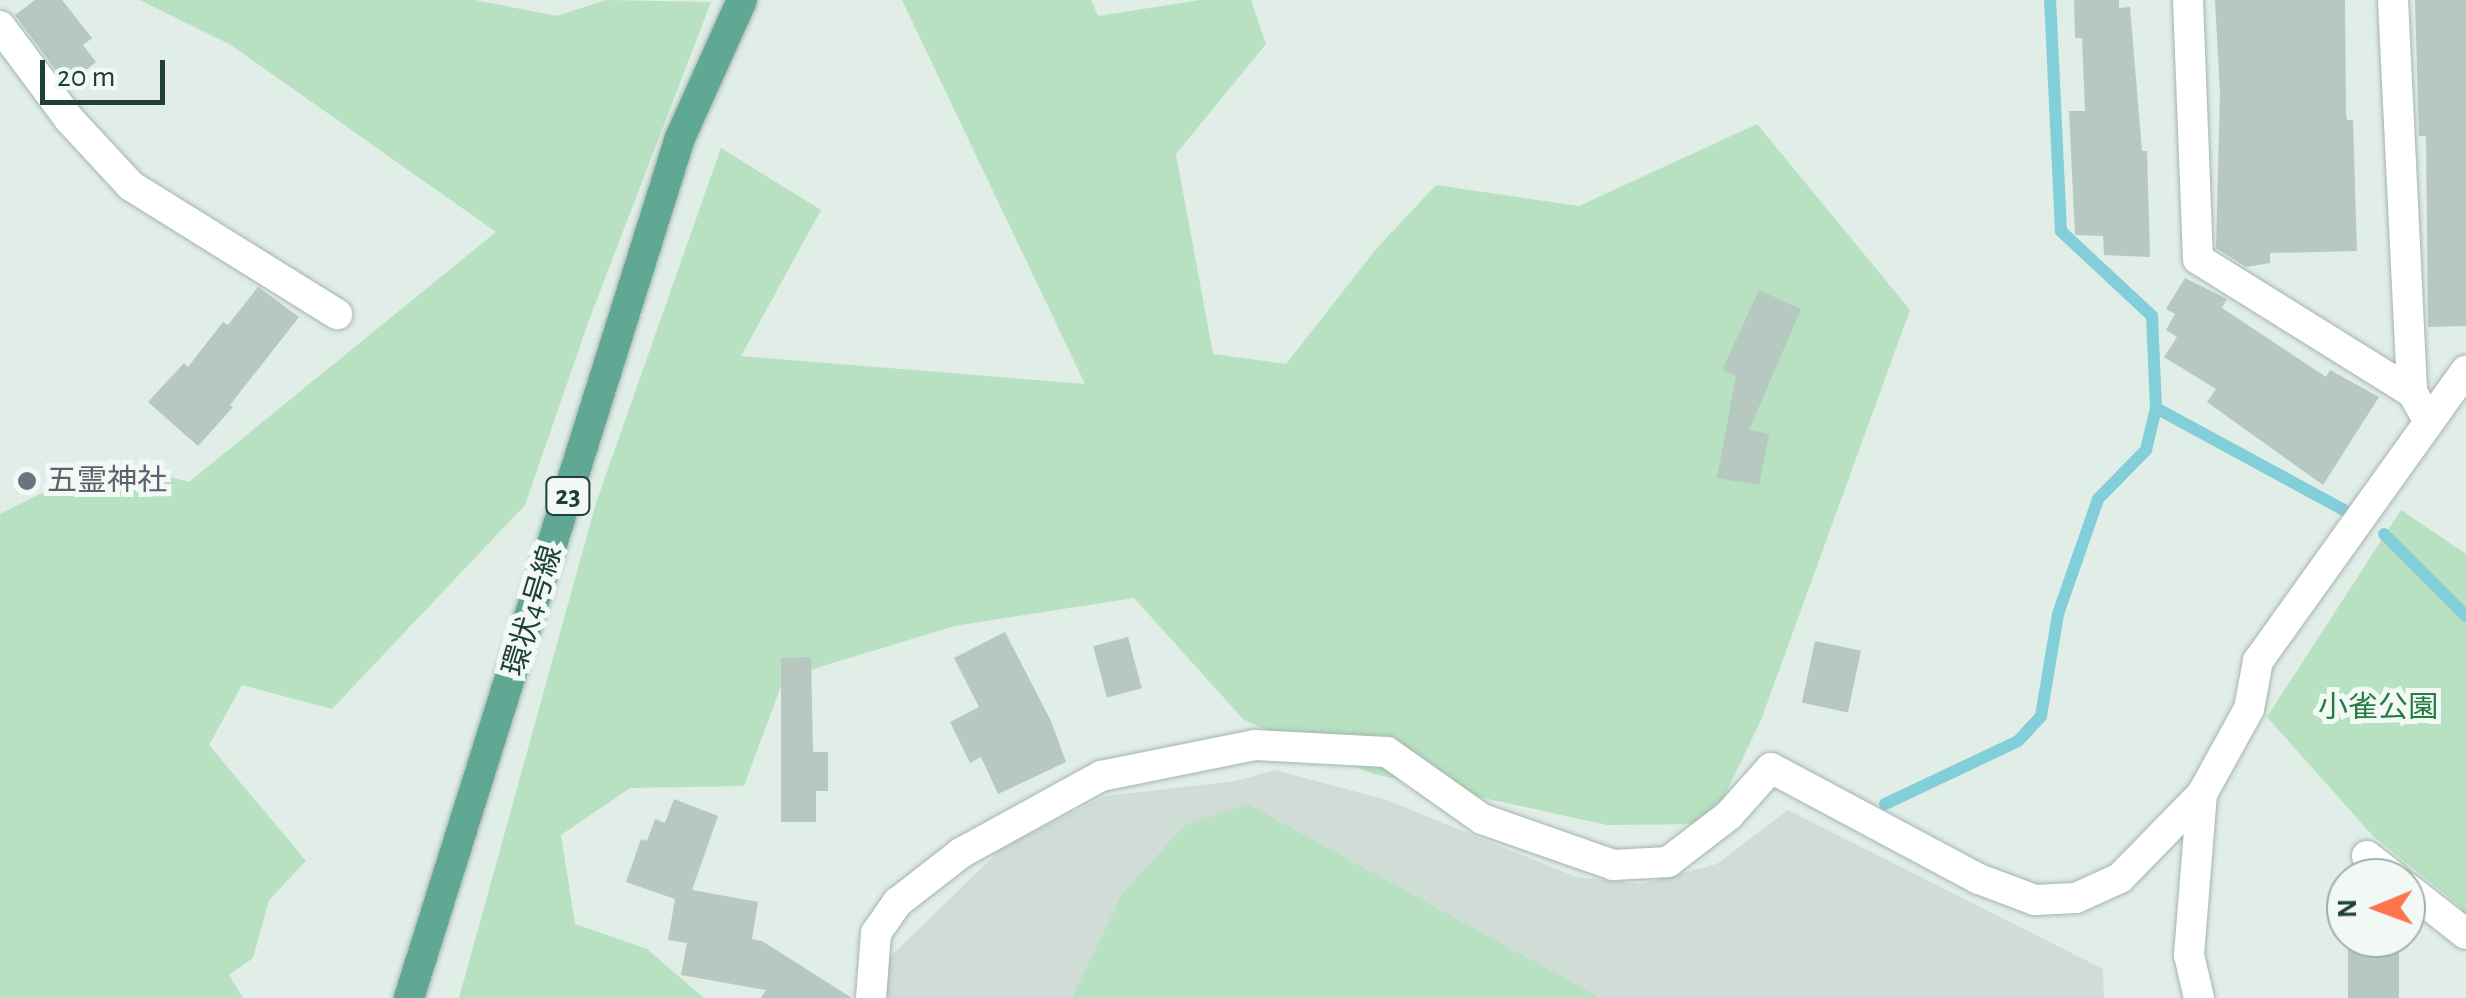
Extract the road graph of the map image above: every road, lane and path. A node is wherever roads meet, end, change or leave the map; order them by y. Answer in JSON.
{"nodes":[{"id":1,"x":742,"y":0,"type":"edge"},
{"id":2,"x":2188,"y":0,"type":"edge"},
{"id":3,"x":2393,"y":0,"type":"edge"},
{"id":4,"x":0,"y":26,"type":"edge"},
{"id":5,"x":337,"y":314,"type":"dead end"},
{"id":6,"x":2466,"y":371,"type":"edge"},
{"id":7,"x":2412,"y":392,"type":"junction"},
{"id":8,"x":2429,"y":420,"type":"junction"},
{"id":9,"x":2202,"y":794,"type":"junction"},
{"id":10,"x":2367,"y":856,"type":"dead end"},
{"id":11,"x":2369,"y":858,"type":"edge"},
{"id":12,"x":2426,"y":903,"type":"edge"},
{"id":13,"x":2466,"y":934,"type":"edge"},
{"id":14,"x":410,"y":998,"type":"edge"},
{"id":15,"x":871,"y":998,"type":"edge"},
{"id":16,"x":2199,"y":998,"type":"edge"}],
"edges":[{"from":1,"to":14,"type":"main road","name":"環状4号線","number":"23"},
{"from":2,"to":7,"type":"street"},
{"from":3,"to":7,"type":"street"},
{"from":4,"to":5,"type":"street"},
{"from":6,"to":8,"type":"street"},
{"from":7,"to":8,"type":"street"},
{"from":8,"to":9,"type":"street"},
{"from":9,"to":15,"type":"street"},
{"from":9,"to":16,"type":"street"},
{"from":10,"to":11,"type":"street"},
{"from":12,"to":13,"type":"street"}]}
